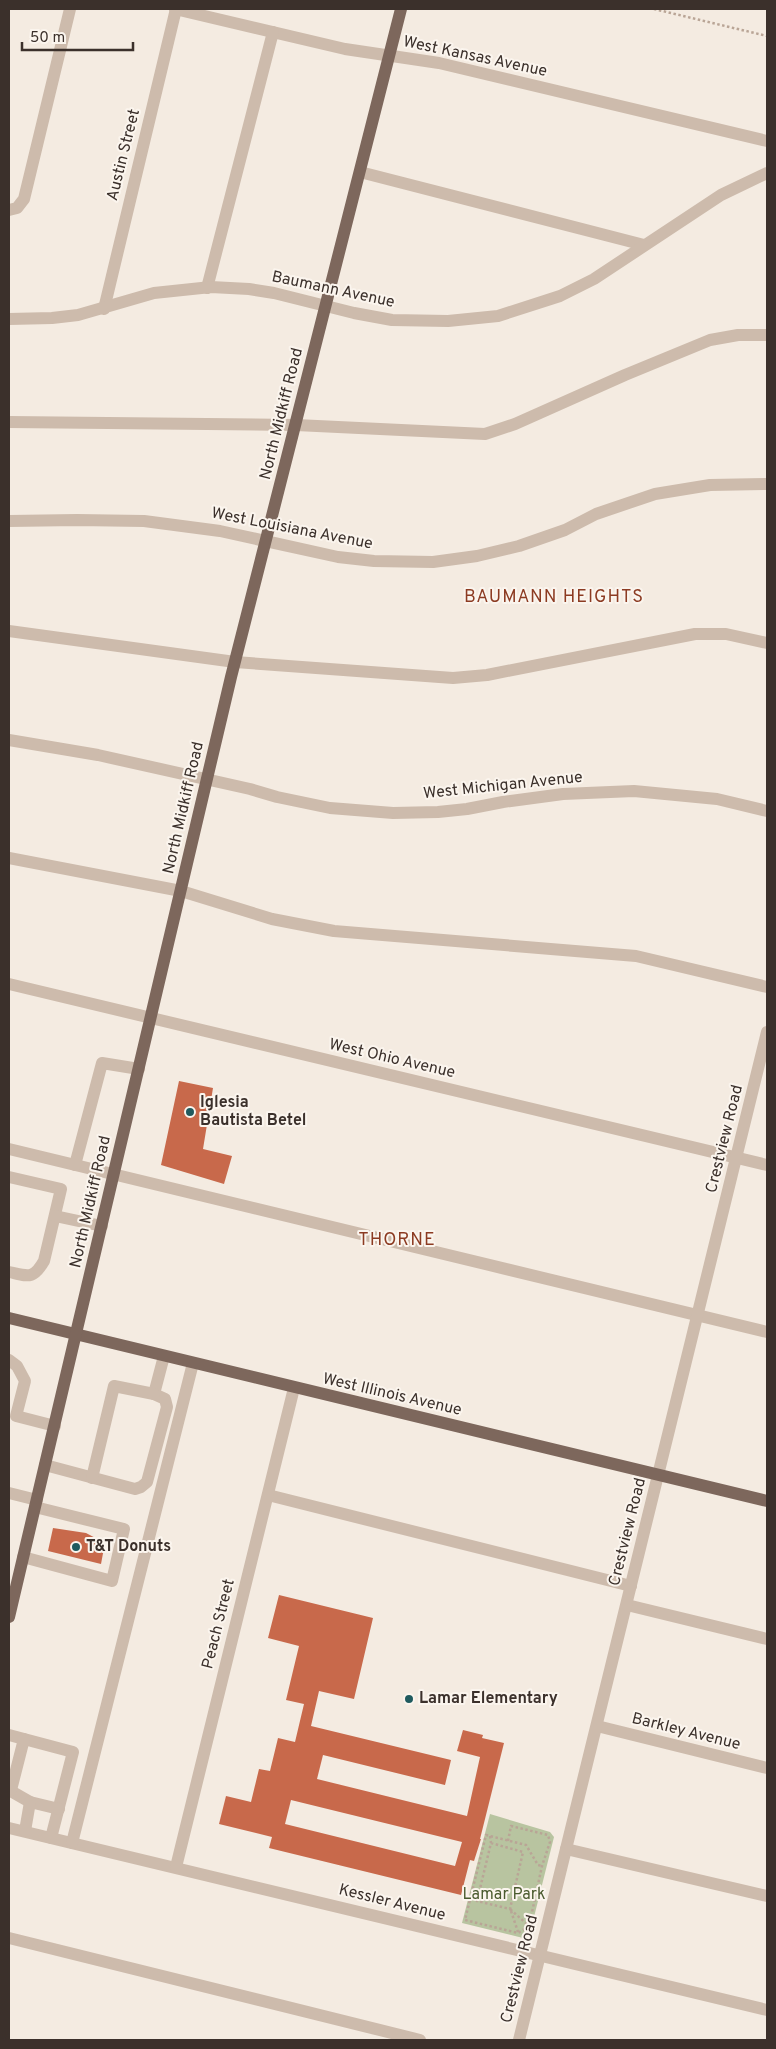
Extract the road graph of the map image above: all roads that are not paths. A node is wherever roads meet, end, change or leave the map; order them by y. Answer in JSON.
{"nodes":[{"id":1,"x":70,"y":9,"type":"edge"},
{"id":2,"x":175,"y":9,"type":"edge"},
{"id":3,"x":401,"y":9,"type":"edge"},
{"id":4,"x":273,"y":32,"type":"junction"},
{"id":5,"x":390,"y":55,"type":"junction"},
{"id":6,"x":767,"y":142,"type":"edge"},
{"id":7,"x":360,"y":172,"type":"junction"},
{"id":8,"x":767,"y":173,"type":"edge"},
{"id":9,"x":9,"y":210,"type":"edge"},
{"id":10,"x":644,"y":245,"type":"junction"},
{"id":11,"x":207,"y":288,"type":"junction"},
{"id":12,"x":326,"y":305,"type":"junction"},
{"id":13,"x":104,"y":309,"type":"junction"},
{"id":14,"x":9,"y":319,"type":"edge"},
{"id":15,"x":767,"y":335,"type":"edge"},
{"id":16,"x":9,"y":422,"type":"edge"},
{"id":17,"x":296,"y":425,"type":"junction"},
{"id":18,"x":767,"y":484,"type":"edge"},
{"id":19,"x":9,"y":522,"type":"edge"},
{"id":20,"x":266,"y":541,"type":"junction"},
{"id":21,"x":9,"y":630,"type":"edge"},
{"id":22,"x":767,"y":643,"type":"edge"},
{"id":23,"x":235,"y":662,"type":"junction"},
{"id":24,"x":9,"y":740,"type":"edge"},
{"id":25,"x":208,"y":779,"type":"junction"},
{"id":26,"x":767,"y":811,"type":"edge"},
{"id":27,"x":9,"y":858,"type":"edge"},
{"id":28,"x":181,"y":891,"type":"junction"},
{"id":29,"x":9,"y":984,"type":"edge"},
{"id":30,"x":767,"y":986,"type":"edge"},
{"id":31,"x":151,"y":1018,"type":"junction"},
{"id":32,"x":767,"y":1032,"type":"edge"},
{"id":33,"x":139,"y":1069,"type":"junction"},
{"id":34,"x":9,"y":1149,"type":"edge"},
{"id":35,"x":737,"y":1158,"type":"junction"},
{"id":36,"x":75,"y":1165,"type":"junction"},
{"id":37,"x":767,"y":1165,"type":"edge"},
{"id":38,"x":114,"y":1174,"type":"junction"},
{"id":39,"x":9,"y":1177,"type":"edge"},
{"id":40,"x":55,"y":1216,"type":"junction"},
{"id":41,"x":102,"y":1226,"type":"junction"},
{"id":42,"x":9,"y":1272,"type":"edge"},
{"id":43,"x":698,"y":1316,"type":"junction"},
{"id":44,"x":9,"y":1318,"type":"edge"},
{"id":45,"x":767,"y":1332,"type":"edge"},
{"id":46,"x":76,"y":1335,"type":"junction"},
{"id":47,"x":164,"y":1356,"type":"junction"},
{"id":48,"x":9,"y":1360,"type":"edge"},
{"id":49,"x":193,"y":1363,"type":"junction"},
{"id":50,"x":294,"y":1388,"type":"junction"},
{"id":51,"x":154,"y":1394,"type":"junction"},
{"id":52,"x":55,"y":1426,"type":"junction"},
{"id":53,"x":45,"y":1465,"type":"junction"},
{"id":54,"x":658,"y":1475,"type":"junction"},
{"id":55,"x":92,"y":1478,"type":"junction"},
{"id":56,"x":9,"y":1493,"type":"edge"},
{"id":57,"x":268,"y":1495,"type":"junction"},
{"id":58,"x":767,"y":1501,"type":"edge"},
{"id":59,"x":36,"y":1503,"type":"junction"},
{"id":60,"x":23,"y":1557,"type":"junction"},
{"id":61,"x":631,"y":1586,"type":"junction"},
{"id":62,"x":627,"y":1605,"type":"junction"},
{"id":63,"x":9,"y":1617,"type":"edge"},
{"id":64,"x":767,"y":1639,"type":"edge"},
{"id":65,"x":597,"y":1726,"type":"junction"},
{"id":66,"x":9,"y":1735,"type":"edge"},
{"id":67,"x":24,"y":1739,"type":"junction"},
{"id":68,"x":767,"y":1768,"type":"edge"},
{"id":69,"x":10,"y":1790,"type":"edge"},
{"id":70,"x":30,"y":1802,"type":"junction"},
{"id":71,"x":58,"y":1809,"type":"junction"},
{"id":72,"x":9,"y":1828,"type":"edge"},
{"id":73,"x":25,"y":1831,"type":"junction"},
{"id":74,"x":51,"y":1838,"type":"junction"},
{"id":75,"x":72,"y":1843,"type":"junction"},
{"id":76,"x":566,"y":1849,"type":"junction"},
{"id":77,"x":176,"y":1867,"type":"junction"},
{"id":78,"x":767,"y":1896,"type":"edge"},
{"id":79,"x":9,"y":1938,"type":"edge"},
{"id":80,"x":540,"y":1956,"type":"junction"},
{"id":81,"x":767,"y":2010,"type":"edge"},
{"id":82,"x":420,"y":2040,"type":"edge"},
{"id":83,"x":519,"y":2040,"type":"edge"}],
"edges":[{"from":1,"to":9,"type":"street"},
{"from":2,"to":4,"type":"street","name":"West Kansas Avenue"},
{"from":2,"to":13,"type":"street","name":"Austin Street"},
{"from":3,"to":5,"type":"main road","name":"North Midkiff Road"},
{"from":4,"to":5,"type":"street","name":"West Kansas Avenue"},
{"from":4,"to":11,"type":"street"},
{"from":5,"to":6,"type":"street","name":"West Kansas Avenue"},
{"from":5,"to":7,"type":"main road","name":"North Midkiff Road"},
{"from":7,"to":10,"type":"street"},
{"from":7,"to":12,"type":"main road","name":"North Midkiff Road"},
{"from":8,"to":10,"type":"street","name":"Baumann Avenue"},
{"from":10,"to":12,"type":"street","name":"Baumann Avenue"},
{"from":11,"to":12,"type":"street","name":"Baumann Avenue"},
{"from":11,"to":13,"type":"street","name":"Baumann Avenue"},
{"from":12,"to":17,"type":"main road","name":"North Midkiff Road"},
{"from":13,"to":14,"type":"street","name":"Baumann Avenue"},
{"from":15,"to":17,"type":"street"},
{"from":16,"to":17,"type":"street"},
{"from":17,"to":20,"type":"main road","name":"North Midkiff Road"},
{"from":18,"to":20,"type":"street","name":"West Louisiana Avenue"},
{"from":19,"to":20,"type":"street","name":"West Louisiana Avenue"},
{"from":20,"to":23,"type":"main road","name":"North Midkiff Road"},
{"from":21,"to":23,"type":"street"},
{"from":22,"to":23,"type":"street"},
{"from":23,"to":25,"type":"main road","name":"North Midkiff Road"},
{"from":24,"to":25,"type":"street","name":"West Michigan Avenue"},
{"from":25,"to":26,"type":"street","name":"West Michigan Avenue"},
{"from":25,"to":28,"type":"main road","name":"North Midkiff Road"},
{"from":27,"to":28,"type":"street"},
{"from":28,"to":30,"type":"street"},
{"from":28,"to":31,"type":"main road","name":"North Midkiff Road"},
{"from":29,"to":31,"type":"street","name":"West Ohio Avenue"},
{"from":31,"to":33,"type":"main road","name":"North Midkiff Road"},
{"from":31,"to":35,"type":"street","name":"West Ohio Avenue"},
{"from":32,"to":35,"type":"street","name":"Crestview Road"},
{"from":33,"to":36,"type":"street"},
{"from":33,"to":38,"type":"main road","name":"North Midkiff Road"},
{"from":34,"to":36,"type":"street"},
{"from":35,"to":37,"type":"street","name":"West Ohio Avenue"},
{"from":35,"to":43,"type":"street","name":"Crestview Road"},
{"from":36,"to":38,"type":"street"},
{"from":38,"to":41,"type":"main road","name":"North Midkiff Road"},
{"from":38,"to":43,"type":"street"},
{"from":39,"to":40,"type":"street"},
{"from":40,"to":41,"type":"street"},
{"from":40,"to":42,"type":"street"},
{"from":41,"to":46,"type":"main road","name":"North Midkiff Road"},
{"from":43,"to":45,"type":"street"},
{"from":43,"to":54,"type":"street","name":"Crestview Road"},
{"from":44,"to":46,"type":"main road","name":"West Illinois Avenue"},
{"from":46,"to":47,"type":"main road","name":"West Illinois Avenue"},
{"from":46,"to":52,"type":"main road","name":"North Midkiff Road"},
{"from":47,"to":49,"type":"main road","name":"West Illinois Avenue"},
{"from":47,"to":51,"type":"street"},
{"from":48,"to":52,"type":"street"},
{"from":49,"to":50,"type":"main road","name":"West Illinois Avenue"},
{"from":49,"to":75,"type":"street"},
{"from":50,"to":54,"type":"main road","name":"West Illinois Avenue"},
{"from":50,"to":57,"type":"street","name":"Peach Street"},
{"from":51,"to":55,"type":"street"},
{"from":51,"to":55,"type":"street"},
{"from":52,"to":53,"type":"main road","name":"North Midkiff Road"},
{"from":53,"to":55,"type":"street"},
{"from":53,"to":59,"type":"main road","name":"North Midkiff Road"},
{"from":54,"to":58,"type":"main road","name":"West Illinois Avenue"},
{"from":54,"to":61,"type":"street","name":"Crestview Road"},
{"from":56,"to":59,"type":"street"},
{"from":57,"to":61,"type":"street"},
{"from":57,"to":77,"type":"street","name":"Peach Street"},
{"from":59,"to":60,"type":"main road","name":"North Midkiff Road"},
{"from":59,"to":60,"type":"street"},
{"from":60,"to":63,"type":"main road","name":"North Midkiff Road"},
{"from":61,"to":62,"type":"street","name":"Crestview Road"},
{"from":62,"to":64,"type":"street"},
{"from":62,"to":65,"type":"street","name":"Crestview Road"},
{"from":65,"to":68,"type":"street","name":"Barkley Avenue"},
{"from":65,"to":76,"type":"street","name":"Crestview Road"},
{"from":66,"to":67,"type":"street"},
{"from":67,"to":69,"type":"street"},
{"from":67,"to":71,"type":"street"},
{"from":69,"to":70,"type":"street"},
{"from":70,"to":71,"type":"street"},
{"from":70,"to":73,"type":"street"},
{"from":71,"to":74,"type":"street"},
{"from":72,"to":73,"type":"street","name":"Kessler Avenue"},
{"from":73,"to":74,"type":"street","name":"Kessler Avenue"},
{"from":74,"to":75,"type":"street","name":"Kessler Avenue"},
{"from":75,"to":77,"type":"street","name":"Kessler Avenue"},
{"from":76,"to":78,"type":"street"},
{"from":76,"to":80,"type":"street","name":"Crestview Road"},
{"from":77,"to":80,"type":"street","name":"Kessler Avenue"},
{"from":79,"to":82,"type":"street"},
{"from":80,"to":81,"type":"street","name":"Kessler Avenue"},
{"from":80,"to":83,"type":"street","name":"Crestview Road"}]}
